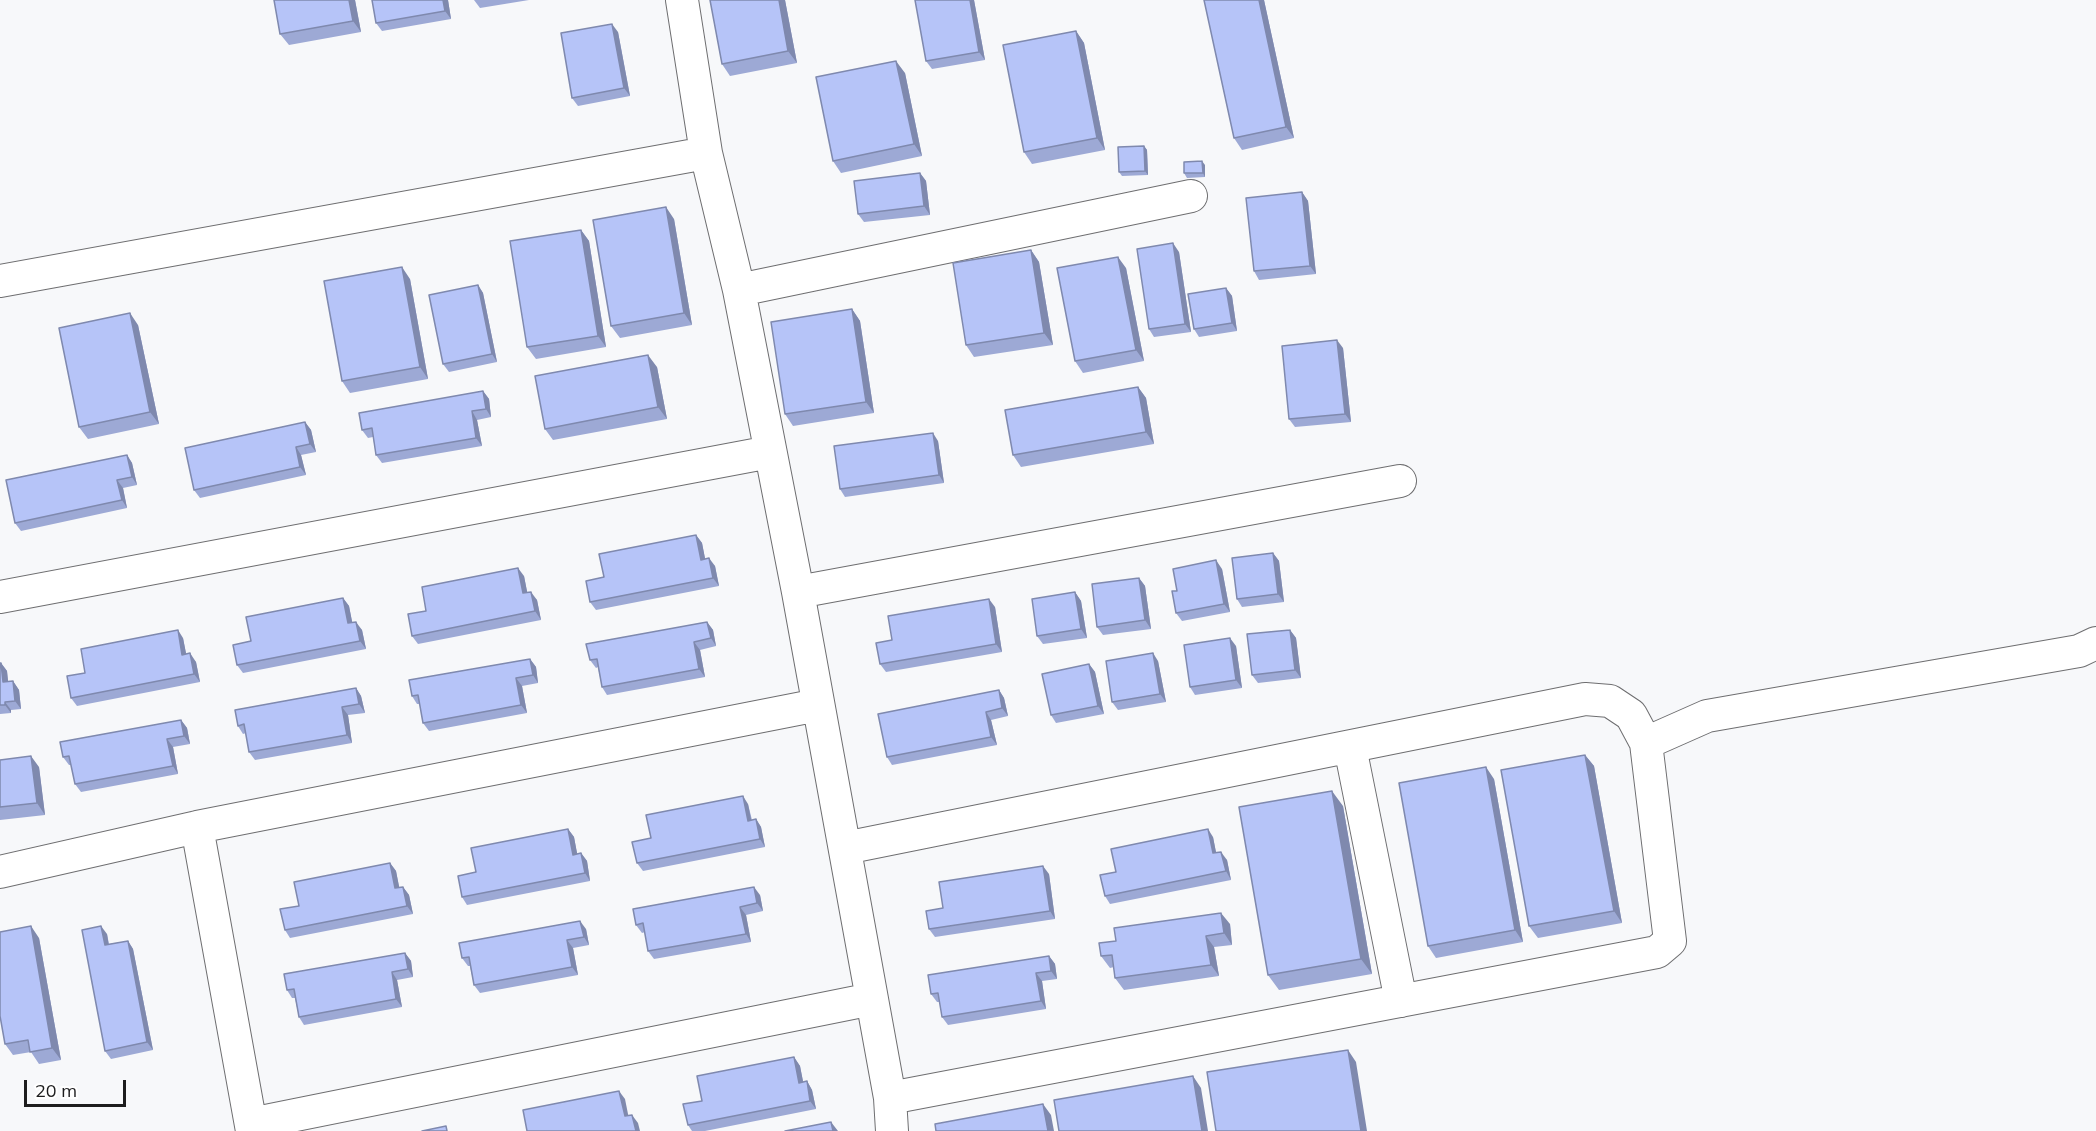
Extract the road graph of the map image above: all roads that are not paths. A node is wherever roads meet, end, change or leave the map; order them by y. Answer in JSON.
{"nodes":[{"id":1,"x":682,"y":0,"type":"edge"},
{"id":2,"x":706,"y":153,"type":"junction"},
{"id":3,"x":1191,"y":196,"type":"dead end"},
{"id":4,"x":0,"y":281,"type":"edge"},
{"id":5,"x":740,"y":290,"type":"junction"},
{"id":6,"x":770,"y":452,"type":"junction"},
{"id":7,"x":1400,"y":481,"type":"dead end"},
{"id":8,"x":798,"y":592,"type":"junction"},
{"id":9,"x":0,"y":597,"type":"edge"},
{"id":10,"x":2096,"y":643,"type":"edge"},
{"id":11,"x":818,"y":705,"type":"junction"},
{"id":12,"x":1646,"y":743,"type":"junction"},
{"id":13,"x":1350,"y":747,"type":"junction"},
{"id":14,"x":197,"y":827,"type":"junction"},
{"id":15,"x":845,"y":848,"type":"junction"},
{"id":16,"x":0,"y":872,"type":"edge"},
{"id":17,"x":872,"y":999,"type":"junction"},
{"id":18,"x":1401,"y":1000,"type":"junction"},
{"id":19,"x":890,"y":1098,"type":"junction"},
{"id":20,"x":252,"y":1128,"type":"edge"},
{"id":21,"x":892,"y":1131,"type":"edge"}],
"edges":[{"from":1,"to":2,"type":"street"},
{"from":2,"to":4,"type":"street"},
{"from":2,"to":5,"type":"street"},
{"from":3,"to":5,"type":"street"},
{"from":5,"to":6,"type":"street"},
{"from":6,"to":8,"type":"street"},
{"from":6,"to":9,"type":"street"},
{"from":7,"to":8,"type":"street"},
{"from":8,"to":11,"type":"street"},
{"from":10,"to":12,"type":"street"},
{"from":11,"to":14,"type":"street"},
{"from":11,"to":15,"type":"street"},
{"from":12,"to":13,"type":"street"},
{"from":12,"to":18,"type":"street"},
{"from":13,"to":15,"type":"street"},
{"from":13,"to":18,"type":"street"},
{"from":14,"to":16,"type":"street"},
{"from":14,"to":20,"type":"street"},
{"from":15,"to":17,"type":"street"},
{"from":17,"to":19,"type":"street"},
{"from":17,"to":20,"type":"street"},
{"from":18,"to":19,"type":"street"},
{"from":19,"to":21,"type":"street"}]}
